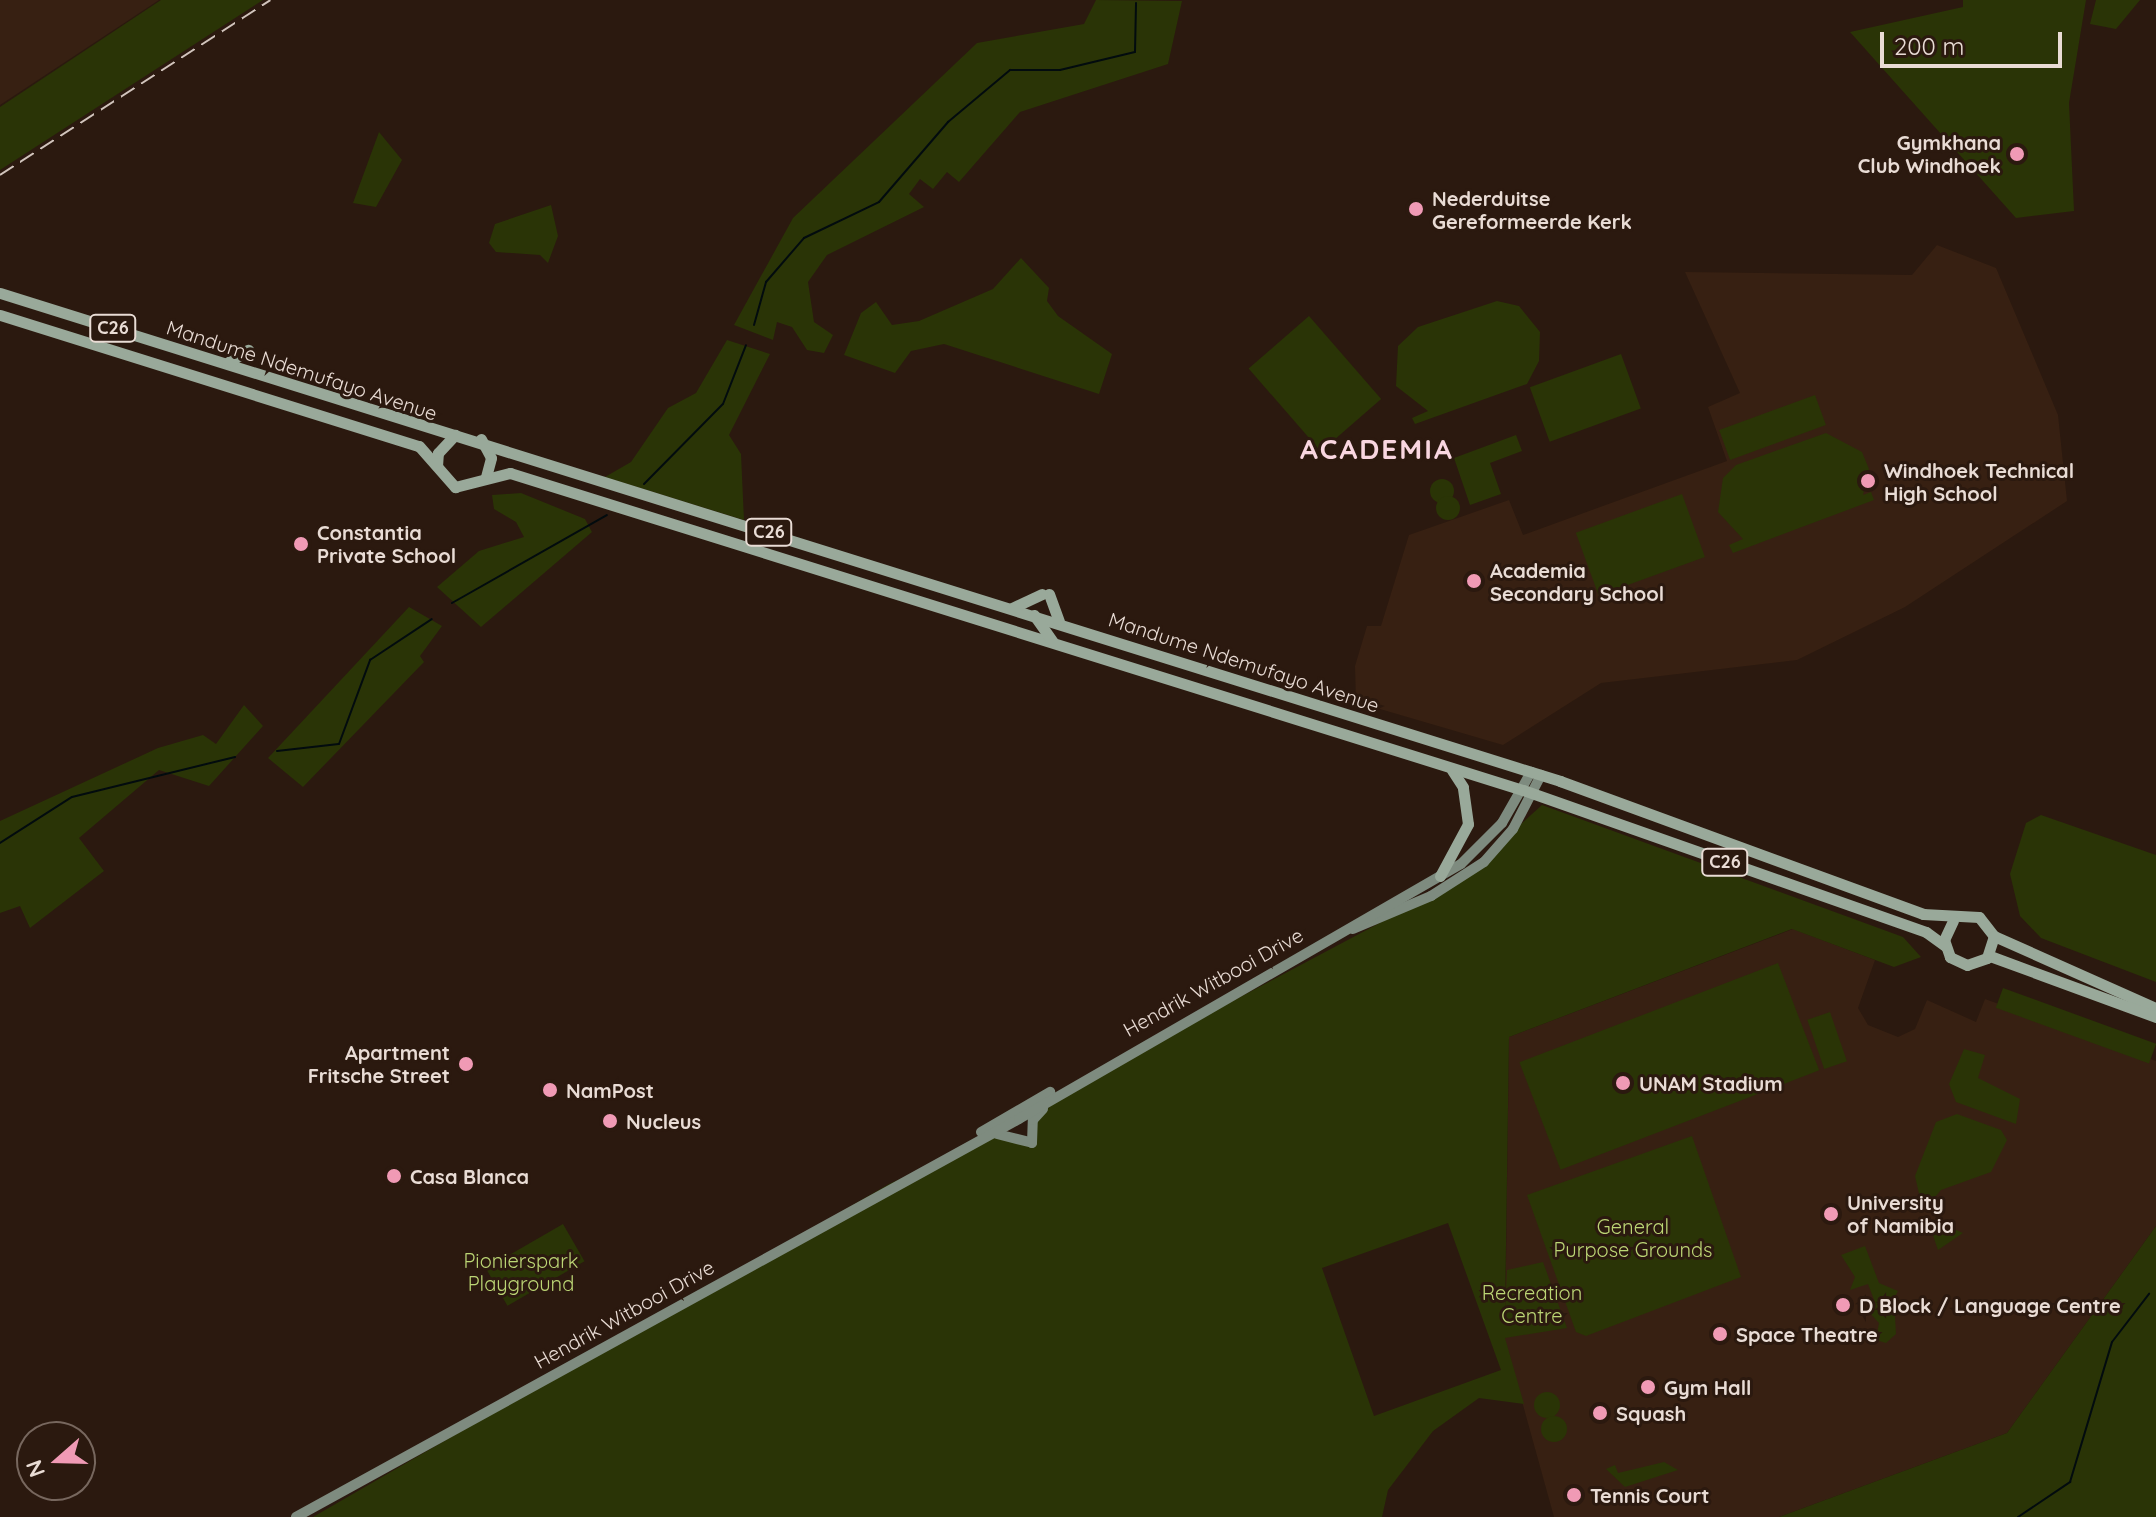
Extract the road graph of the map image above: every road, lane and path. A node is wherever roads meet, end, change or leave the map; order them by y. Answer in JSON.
{"nodes":[{"id":1,"x":0,"y":293,"type":"edge"},
{"id":2,"x":0,"y":315,"type":"edge"},
{"id":3,"x":227,"y":363,"type":"junction"},
{"id":4,"x":262,"y":373,"type":"junction"},
{"id":5,"x":455,"y":435,"type":"junction"},
{"id":6,"x":481,"y":439,"type":"junction"},
{"id":7,"x":437,"y":466,"type":"junction"},
{"id":8,"x":486,"y":477,"type":"junction"},
{"id":9,"x":1011,"y":608,"type":"junction"},
{"id":10,"x":1037,"y":619,"type":"junction"},
{"id":11,"x":1059,"y":621,"type":"junction"},
{"id":12,"x":1005,"y":630,"type":"junction"},
{"id":13,"x":1064,"y":647,"type":"junction"},
{"id":14,"x":1452,"y":770,"type":"junction"},
{"id":15,"x":1536,"y":774,"type":"junction"},
{"id":16,"x":1528,"y":792,"type":"junction"},
{"id":17,"x":1440,"y":876,"type":"junction"},
{"id":18,"x":1949,"y":926,"type":"junction"},
{"id":19,"x":1325,"y":940,"type":"junction"},
{"id":20,"x":1992,"y":941,"type":"junction"},
{"id":21,"x":1945,"y":946,"type":"junction"},
{"id":22,"x":2156,"y":1008,"type":"edge"},
{"id":23,"x":2156,"y":1017,"type":"edge"},
{"id":24,"x":1118,"y":1056,"type":"junction"},
{"id":25,"x":1082,"y":1081,"type":"junction"},
{"id":26,"x":957,"y":1152,"type":"junction"},
{"id":27,"x":889,"y":1184,"type":"junction"},
{"id":28,"x":376,"y":1473,"type":"junction"},
{"id":29,"x":314,"y":1515,"type":"edge"},
{"id":30,"x":296,"y":1517,"type":"edge"}],
"edges":[{"from":1,"to":3,"type":"main road","name":"Mandume Ndemufayo Avenue","number":"C26"},
{"from":2,"to":7,"type":"main road","name":"Mandume Ndemufayo Avenue","number":"C26"},
{"from":3,"to":4,"type":"main road","name":"Mandume Ndemufayo Avenue","number":"C26"},
{"from":3,"to":4,"type":"main road"},
{"from":4,"to":5,"type":"main road","name":"Mandume Ndemufayo Avenue","number":"C26"},
{"from":5,"to":6,"type":"main road","name":"Mandume Ndemufayo Avenue","number":"C26"},
{"from":5,"to":7,"type":"main road","name":"Mandume Ndemufayo Avenue"},
{"from":6,"to":8,"type":"main road"},
{"from":6,"to":9,"type":"main road","name":"Mandume Ndemufayo Avenue","number":"C26"},
{"from":7,"to":8,"type":"main road","name":"Mandume Ndemufayo Avenue","number":"C26"},
{"from":8,"to":12,"type":"main road","name":"Mandume Ndemufayo Avenue","number":"C26"},
{"from":9,"to":10,"type":"main road","name":"Mandume Ndemufayo Avenue","number":"C26"},
{"from":9,"to":11,"type":"main road"},
{"from":10,"to":11,"type":"main road","name":"Mandume Ndemufayo Avenue","number":"C26"},
{"from":10,"to":12,"type":"main road"},
{"from":10,"to":13,"type":"main road"},
{"from":11,"to":15,"type":"main road","name":"Mandume Ndemufayo Avenue","number":"C26"},
{"from":12,"to":13,"type":"main road","name":"Mandume Ndemufayo Avenue","number":"C26"},
{"from":13,"to":14,"type":"main road","name":"Mandume Ndemufayo Avenue","number":"C26"},
{"from":14,"to":16,"type":"main road","name":"Mandume Ndemufayo Avenue","number":"C26"},
{"from":14,"to":17,"type":"main road"},
{"from":15,"to":16,"type":"main road","name":"Hendrik Witbooi Drive"},
{"from":15,"to":18,"type":"main road","name":"Mandume Ndemufayo Avenue","number":"C26"},
{"from":16,"to":17,"type":"main road","name":"Hendrik Witbooi Drive"},
{"from":16,"to":19,"type":"main road","name":"Hendrik Witbooi Drive"},
{"from":16,"to":21,"type":"main road","name":"Mandume Ndemufayo Avenue","number":"C26"},
{"from":17,"to":19,"type":"main road","name":"Hendrik Witbooi Drive"},
{"from":18,"to":20,"type":"main road","name":"Mandume Ndemufayo Avenue","number":"C26"},
{"from":18,"to":21,"type":"main road"},
{"from":19,"to":24,"type":"main road","name":"Hendrik Witbooi Drive"},
{"from":20,"to":21,"type":"main road","name":"Mandume Ndemufayo Avenue","number":"C26"},
{"from":20,"to":22,"type":"main road","name":"Mandume Ndemufayo Avenue","number":"C26"},
{"from":20,"to":23,"type":"main road","name":"Mandume Ndemufayo Avenue","number":"C26"},
{"from":24,"to":25,"type":"main road","name":"Hendrik Witbooi Drive"},
{"from":24,"to":27,"type":"main road","name":"Hendrik Witbooi Drive"},
{"from":25,"to":26,"type":"main road","name":"Hendrik Witbooi Drive"},
{"from":25,"to":26,"type":"main road"},
{"from":26,"to":27,"type":"main road","name":"Hendrik Witbooi Drive"},
{"from":27,"to":28,"type":"main road","name":"Hendrik Witbooi Drive"},
{"from":28,"to":29,"type":"main road","name":"Hendrik Witbooi Drive"},
{"from":28,"to":30,"type":"main road","name":"Hendrik Witbooi Drive"}]}
